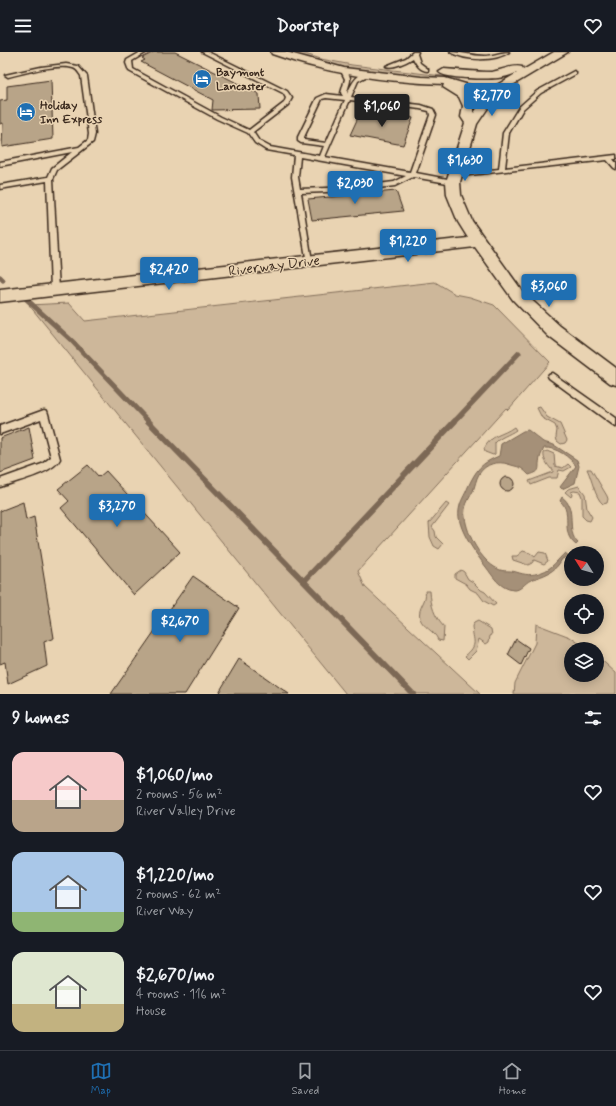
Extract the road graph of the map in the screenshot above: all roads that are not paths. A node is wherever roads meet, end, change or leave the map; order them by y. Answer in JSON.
{"nodes":[{"id":1,"x":144,"y":52,"type":"edge"},
{"id":2,"x":204,"y":52,"type":"edge"},
{"id":3,"x":276,"y":52,"type":"edge"},
{"id":4,"x":311,"y":52,"type":"edge"},
{"id":5,"x":452,"y":52,"type":"edge"},
{"id":6,"x":507,"y":52,"type":"edge"},
{"id":7,"x":563,"y":52,"type":"edge"},
{"id":8,"x":416,"y":53,"type":"edge"},
{"id":9,"x":535,"y":65,"type":"junction"},
{"id":10,"x":389,"y":66,"type":"junction"},
{"id":11,"x":344,"y":71,"type":"junction"},
{"id":12,"x":444,"y":72,"type":"junction"},
{"id":13,"x":574,"y":73,"type":"dead end"},
{"id":14,"x":367,"y":74,"type":"junction"},
{"id":15,"x":8,"y":75,"type":"dead end"},
{"id":16,"x":424,"y":75,"type":"junction"},
{"id":17,"x":494,"y":92,"type":"junction"},
{"id":18,"x":347,"y":99,"type":"junction"},
{"id":19,"x":471,"y":123,"type":"junction"},
{"id":20,"x":250,"y":132,"type":"junction"},
{"id":21,"x":328,"y":145,"type":"junction"},
{"id":22,"x":82,"y":149,"type":"junction"},
{"id":23,"x":297,"y":154,"type":"junction"},
{"id":24,"x":616,"y":157,"type":"edge"},
{"id":25,"x":322,"y":158,"type":"junction"},
{"id":26,"x":609,"y":158,"type":"junction"},
{"id":27,"x":0,"y":164,"type":"edge"},
{"id":28,"x":616,"y":167,"type":"edge"},
{"id":29,"x":502,"y":170,"type":"junction"},
{"id":30,"x":413,"y":174,"type":"junction"},
{"id":31,"x":50,"y":179,"type":"junction"},
{"id":32,"x":453,"y":179,"type":"junction"},
{"id":33,"x":0,"y":187,"type":"edge"},
{"id":34,"x":298,"y":190,"type":"junction"},
{"id":35,"x":478,"y":242,"type":"junction"},
{"id":36,"x":309,"y":261,"type":"junction"},
{"id":37,"x":55,"y":290,"type":"junction"},
{"id":38,"x":0,"y":296,"type":"edge"},
{"id":39,"x":552,"y":376,"type":"dead end"},
{"id":40,"x":616,"y":378,"type":"edge"},
{"id":41,"x":616,"y":423,"type":"edge"},
{"id":42,"x":0,"y":430,"type":"edge"},
{"id":43,"x":0,"y":483,"type":"edge"}],
"edges":[{"from":1,"to":20,"type":"lane"},
{"from":2,"to":20,"type":"lane"},
{"from":3,"to":11,"type":"street"},
{"from":4,"to":10,"type":"street"},
{"from":5,"to":6,"type":"lane"},
{"from":7,"to":9,"type":"street"},
{"from":8,"to":10,"type":"lane"},
{"from":8,"to":16,"type":"lane"},
{"from":9,"to":12,"type":"street"},
{"from":9,"to":17,"type":"street"},
{"from":10,"to":16,"type":"street"},
{"from":11,"to":14,"type":"street"},
{"from":11,"to":18,"type":"lane"},
{"from":12,"to":16,"type":"street"},
{"from":12,"to":17,"type":"street"},
{"from":13,"to":29,"type":"lane"},
{"from":14,"to":16,"type":"street"},
{"from":14,"to":18,"type":"lane"},
{"from":15,"to":22,"type":"lane"},
{"from":16,"to":17,"type":"street"},
{"from":16,"to":19,"type":"street"},
{"from":17,"to":19,"type":"street"},
{"from":18,"to":21,"type":"lane"},
{"from":18,"to":21,"type":"lane"},
{"from":18,"to":30,"type":"lane"},
{"from":19,"to":32,"type":"street"},
{"from":20,"to":23,"type":"lane"},
{"from":21,"to":25,"type":"lane"},
{"from":22,"to":27,"type":"lane"},
{"from":22,"to":31,"type":"lane"},
{"from":23,"to":25,"type":"lane"},
{"from":23,"to":34,"type":"lane"},
{"from":24,"to":26,"type":"lane"},
{"from":25,"to":30,"type":"lane"},
{"from":26,"to":28,"type":"lane"},
{"from":26,"to":29,"type":"lane"},
{"from":29,"to":32,"type":"lane"},
{"from":30,"to":32,"type":"lane"},
{"from":30,"to":34,"type":"lane"},
{"from":31,"to":33,"type":"lane"},
{"from":31,"to":37,"type":"lane"},
{"from":32,"to":35,"type":"street"},
{"from":34,"to":36,"type":"lane"},
{"from":35,"to":36,"type":"street","name":"Riverway Drive"},
{"from":35,"to":40,"type":"street"},
{"from":36,"to":37,"type":"street","name":"Riverway Drive"},
{"from":37,"to":38,"type":"street","name":"Riverway Drive"},
{"from":39,"to":41,"type":"lane"},
{"from":42,"to":43,"type":"lane"}]}
